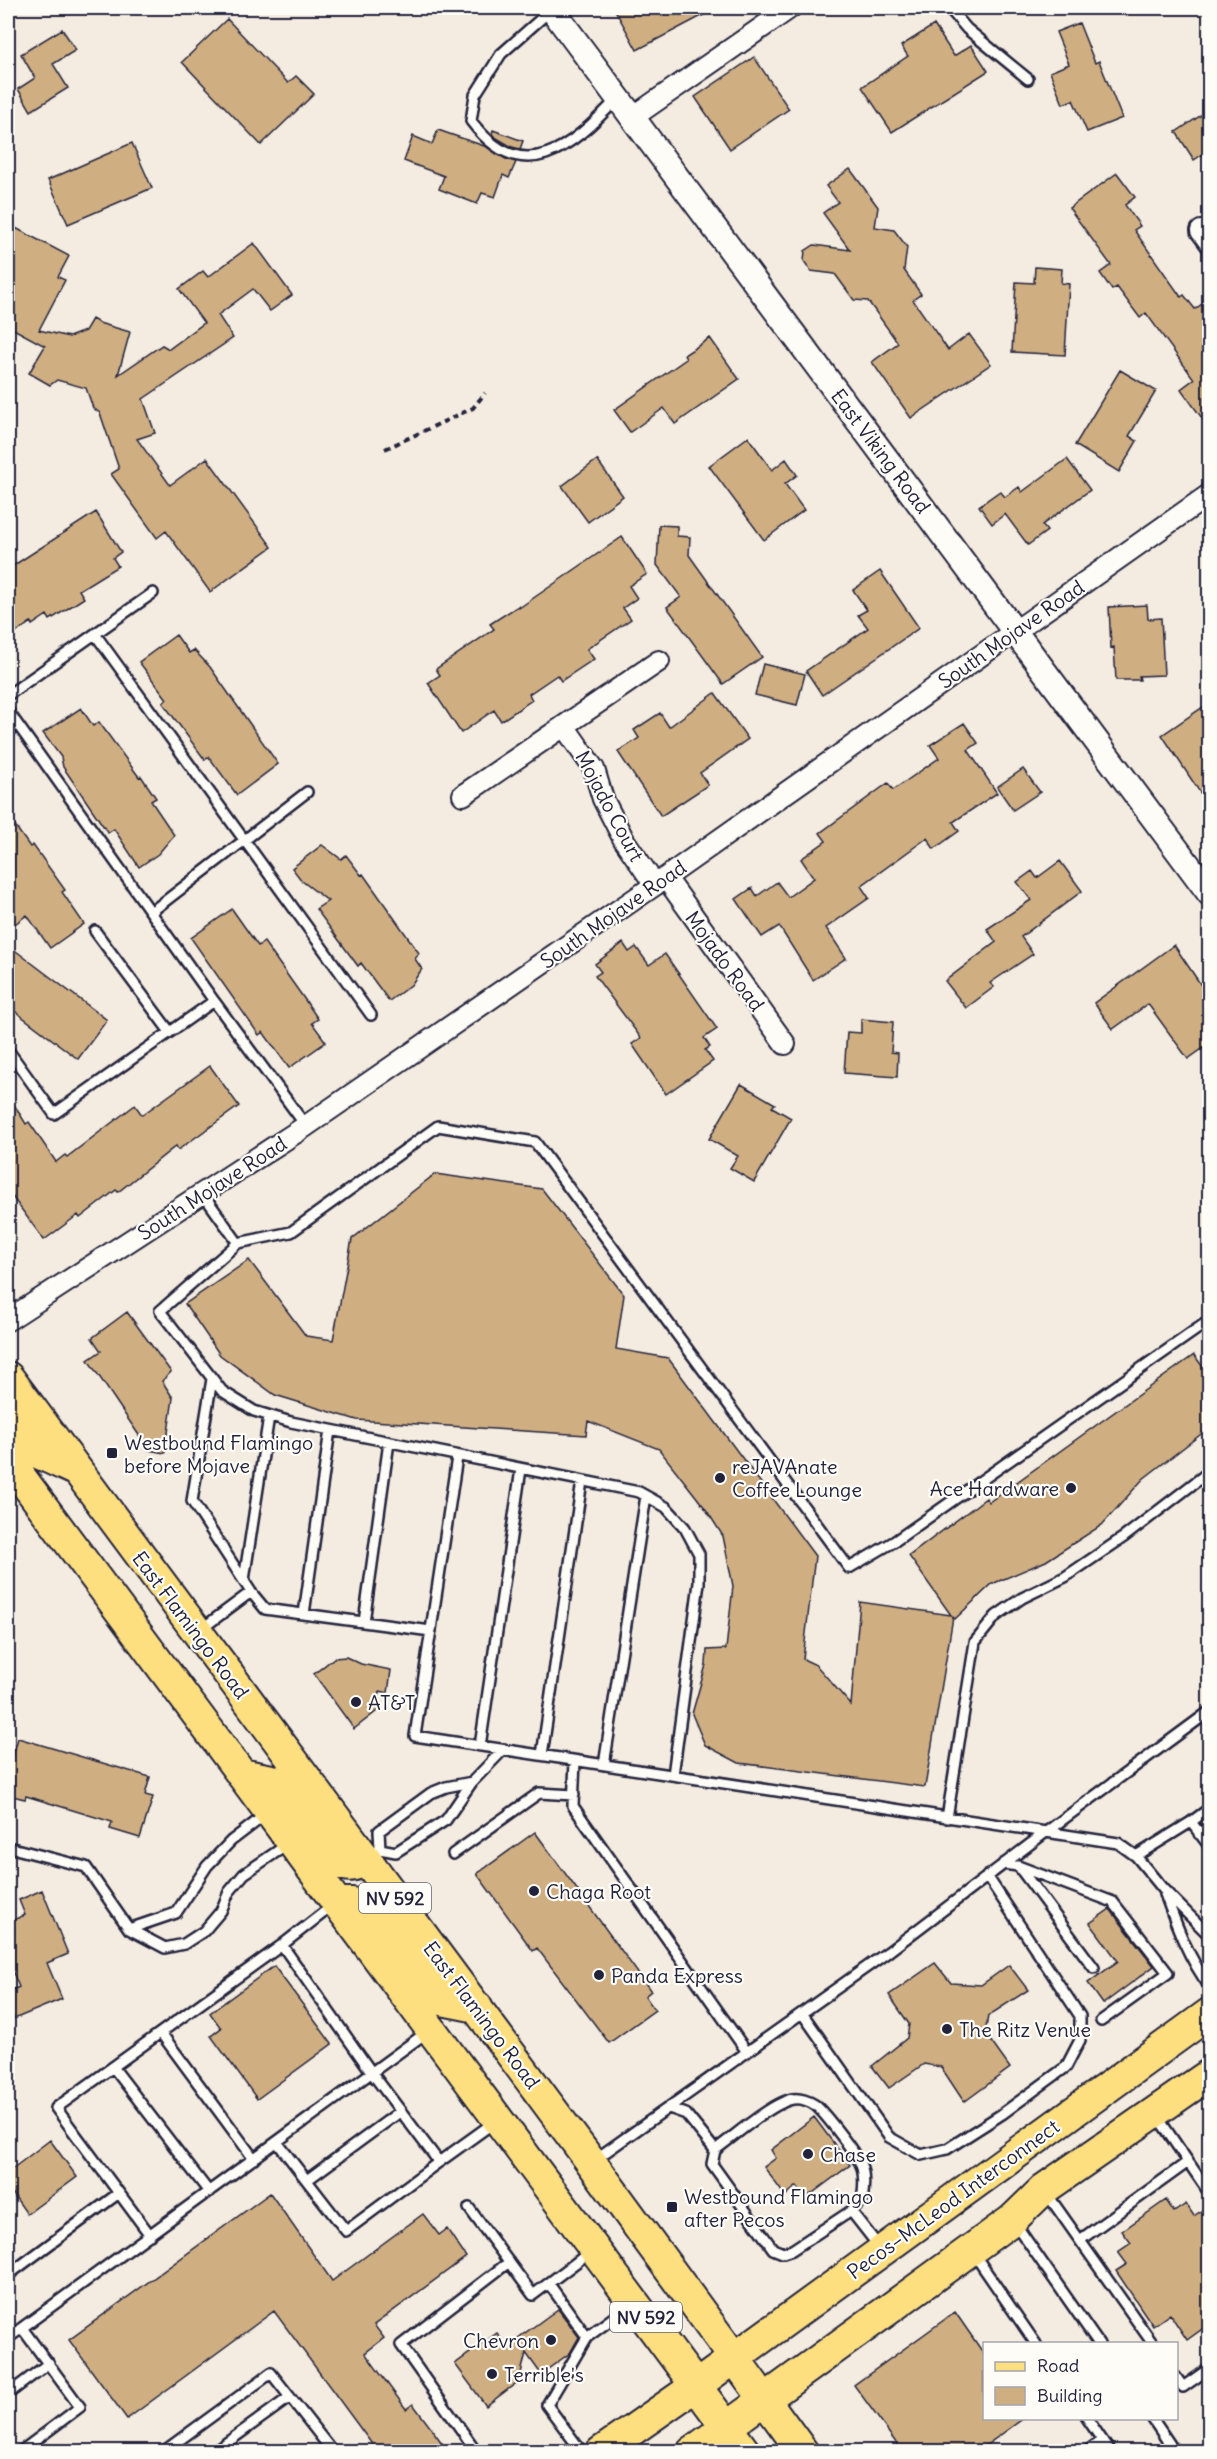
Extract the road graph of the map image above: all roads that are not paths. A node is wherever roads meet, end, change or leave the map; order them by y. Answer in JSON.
{"nodes":[{"id":1,"x":552,"y":8,"type":"edge"},
{"id":2,"x":790,"y":8,"type":"edge"},
{"id":3,"x":949,"y":8,"type":"edge"},
{"id":4,"x":1028,"y":79,"type":"dead end"},
{"id":5,"x":618,"y":98,"type":"junction"},
{"id":6,"x":633,"y":117,"type":"junction"},
{"id":7,"x":1209,"y":494,"type":"edge"},
{"id":8,"x":153,"y":593,"type":"dead end"},
{"id":9,"x":1015,"y":632,"type":"junction"},
{"id":10,"x":95,"y":634,"type":"junction"},
{"id":11,"x":659,"y":661,"type":"dead end"},
{"id":12,"x":8,"y":695,"type":"edge"},
{"id":13,"x":8,"y":711,"type":"edge"},
{"id":14,"x":564,"y":726,"type":"junction"},
{"id":15,"x":307,"y":792,"type":"dead end"},
{"id":16,"x":463,"y":795,"type":"dead end"},
{"id":17,"x":244,"y":841,"type":"junction"},
{"id":18,"x":660,"y":881,"type":"junction"},
{"id":19,"x":1209,"y":894,"type":"edge"},
{"id":20,"x":151,"y":912,"type":"junction"},
{"id":21,"x":95,"y":931,"type":"dead end"},
{"id":22,"x":214,"y":1001,"type":"junction"},
{"id":23,"x":371,"y":1015,"type":"dead end"},
{"id":24,"x":170,"y":1032,"type":"junction"},
{"id":25,"x":785,"y":1044,"type":"dead end"},
{"id":26,"x":8,"y":1050,"type":"edge"},
{"id":27,"x":306,"y":1126,"type":"junction"},
{"id":28,"x":203,"y":1194,"type":"junction"},
{"id":29,"x":238,"y":1243,"type":"junction"},
{"id":30,"x":8,"y":1320,"type":"edge"},
{"id":31,"x":1209,"y":1320,"type":"edge"},
{"id":32,"x":8,"y":1377,"type":"edge"},
{"id":33,"x":212,"y":1379,"type":"junction"},
{"id":34,"x":269,"y":1416,"type":"junction"},
{"id":35,"x":8,"y":1424,"type":"edge"},
{"id":36,"x":330,"y":1430,"type":"junction"},
{"id":37,"x":389,"y":1442,"type":"junction"},
{"id":38,"x":457,"y":1457,"type":"junction"},
{"id":39,"x":8,"y":1460,"type":"edge"},
{"id":40,"x":521,"y":1469,"type":"junction"},
{"id":41,"x":76,"y":1470,"type":"junction"},
{"id":42,"x":1209,"y":1471,"type":"edge"},
{"id":43,"x":582,"y":1481,"type":"junction"},
{"id":44,"x":646,"y":1496,"type":"junction"},
{"id":45,"x":244,"y":1580,"type":"junction"},
{"id":46,"x":251,"y":1592,"type":"junction"},
{"id":47,"x":304,"y":1614,"type":"junction"},
{"id":48,"x":364,"y":1622,"type":"junction"},
{"id":49,"x":430,"y":1631,"type":"junction"},
{"id":50,"x":197,"y":1633,"type":"junction"},
{"id":51,"x":1209,"y":1712,"type":"edge"},
{"id":52,"x":480,"y":1746,"type":"junction"},
{"id":53,"x":504,"y":1749,"type":"junction"},
{"id":54,"x":542,"y":1755,"type":"junction"},
{"id":55,"x":575,"y":1761,"type":"junction"},
{"id":56,"x":604,"y":1765,"type":"junction"},
{"id":57,"x":241,"y":1774,"type":"junction"},
{"id":58,"x":673,"y":1776,"type":"junction"},
{"id":59,"x":472,"y":1782,"type":"junction"},
{"id":60,"x":574,"y":1795,"type":"junction"},
{"id":61,"x":1209,"y":1808,"type":"edge"},
{"id":62,"x":269,"y":1812,"type":"junction"},
{"id":63,"x":947,"y":1818,"type":"junction"},
{"id":64,"x":1191,"y":1822,"type":"junction"},
{"id":65,"x":1209,"y":1826,"type":"edge"},
{"id":66,"x":1046,"y":1832,"type":"junction"},
{"id":67,"x":1199,"y":1834,"type":"junction"},
{"id":68,"x":291,"y":1842,"type":"junction"},
{"id":69,"x":8,"y":1847,"type":"edge"},
{"id":70,"x":1209,"y":1847,"type":"edge"},
{"id":71,"x":373,"y":1854,"type":"junction"},
{"id":72,"x":453,"y":1854,"type":"dead end"},
{"id":73,"x":1136,"y":1856,"type":"junction"},
{"id":74,"x":1003,"y":1864,"type":"junction"},
{"id":75,"x":1018,"y":1866,"type":"junction"},
{"id":76,"x":987,"y":1876,"type":"junction"},
{"id":77,"x":1163,"y":1889,"type":"junction"},
{"id":78,"x":336,"y":1903,"type":"junction"},
{"id":79,"x":129,"y":1929,"type":"junction"},
{"id":80,"x":1209,"y":1936,"type":"edge"},
{"id":81,"x":282,"y":1945,"type":"junction"},
{"id":82,"x":1094,"y":1968,"type":"dead end"},
{"id":83,"x":1209,"y":1987,"type":"edge"},
{"id":84,"x":477,"y":2007,"type":"junction"},
{"id":85,"x":802,"y":2013,"type":"junction"},
{"id":86,"x":1209,"y":2013,"type":"edge"},
{"id":87,"x":1101,"y":2021,"type":"dead end"},
{"id":88,"x":432,"y":2029,"type":"junction"},
{"id":89,"x":161,"y":2033,"type":"junction"},
{"id":90,"x":747,"y":2052,"type":"junction"},
{"id":91,"x":113,"y":2067,"type":"junction"},
{"id":92,"x":372,"y":2073,"type":"junction"},
{"id":93,"x":1209,"y":2074,"type":"edge"},
{"id":94,"x":669,"y":2108,"type":"junction"},
{"id":95,"x":401,"y":2111,"type":"junction"},
{"id":96,"x":1155,"y":2114,"type":"junction"},
{"id":97,"x":498,"y":2119,"type":"junction"},
{"id":98,"x":277,"y":2142,"type":"junction"},
{"id":99,"x":715,"y":2150,"type":"junction"},
{"id":100,"x":254,"y":2159,"type":"junction"},
{"id":101,"x":439,"y":2162,"type":"junction"},
{"id":102,"x":591,"y":2162,"type":"junction"},
{"id":103,"x":1188,"y":2162,"type":"junction"},
{"id":104,"x":307,"y":2180,"type":"junction"},
{"id":105,"x":1044,"y":2189,"type":"junction"},
{"id":106,"x":209,"y":2192,"type":"junction"},
{"id":107,"x":119,"y":2193,"type":"junction"},
{"id":108,"x":1209,"y":2194,"type":"edge"},
{"id":109,"x":469,"y":2208,"type":"dead end"},
{"id":110,"x":851,"y":2211,"type":"junction"},
{"id":111,"x":1012,"y":2220,"type":"junction"},
{"id":112,"x":150,"y":2235,"type":"junction"},
{"id":113,"x":1080,"y":2240,"type":"junction"},
{"id":114,"x":594,"y":2248,"type":"junction"},
{"id":115,"x":971,"y":2249,"type":"junction"},
{"id":116,"x":881,"y":2250,"type":"junction"},
{"id":117,"x":509,"y":2262,"type":"junction"},
{"id":118,"x":8,"y":2275,"type":"edge"},
{"id":119,"x":549,"y":2284,"type":"junction"},
{"id":120,"x":634,"y":2302,"type":"junction"},
{"id":121,"x":22,"y":2328,"type":"junction"},
{"id":122,"x":587,"y":2337,"type":"junction"},
{"id":123,"x":8,"y":2338,"type":"edge"},
{"id":124,"x":1035,"y":2342,"type":"edge"},
{"id":125,"x":1098,"y":2342,"type":"edge"},
{"id":126,"x":1152,"y":2342,"type":"edge"},
{"id":127,"x":735,"y":2357,"type":"junction"},
{"id":128,"x":49,"y":2363,"type":"junction"},
{"id":129,"x":1209,"y":2368,"type":"edge"},
{"id":130,"x":1178,"y":2380,"type":"edge"},
{"id":131,"x":697,"y":2385,"type":"junction"},
{"id":132,"x":8,"y":2394,"type":"edge"},
{"id":133,"x":290,"y":2397,"type":"junction"},
{"id":134,"x":765,"y":2400,"type":"junction"},
{"id":135,"x":1088,"y":2420,"type":"edge"},
{"id":136,"x":1153,"y":2420,"type":"edge"},
{"id":137,"x":727,"y":2427,"type":"junction"},
{"id":138,"x":1102,"y":2440,"type":"junction"},
{"id":139,"x":21,"y":2451,"type":"edge"},
{"id":140,"x":163,"y":2451,"type":"edge"},
{"id":141,"x":214,"y":2451,"type":"edge"},
{"id":142,"x":333,"y":2451,"type":"edge"},
{"id":143,"x":477,"y":2451,"type":"edge"},
{"id":144,"x":582,"y":2451,"type":"edge"},
{"id":145,"x":601,"y":2451,"type":"edge"},
{"id":146,"x":692,"y":2451,"type":"edge"},
{"id":147,"x":745,"y":2451,"type":"edge"},
{"id":148,"x":803,"y":2451,"type":"edge"},
{"id":149,"x":1086,"y":2451,"type":"edge"},
{"id":150,"x":1110,"y":2451,"type":"edge"},
{"id":151,"x":1175,"y":2451,"type":"edge"}],
"edges":[{"from":1,"to":5,"type":"street","name":"East Viking Road"},
{"from":1,"to":5,"type":"lane"},
{"from":2,"to":6,"type":"street"},
{"from":3,"to":4,"type":"lane"},
{"from":5,"to":6,"type":"street","name":"East Viking Road"},
{"from":6,"to":9,"type":"street","name":"East Viking Road"},
{"from":7,"to":9,"type":"street","name":"South Mojave Road"},
{"from":8,"to":10,"type":"lane"},
{"from":9,"to":18,"type":"street","name":"South Mojave Road"},
{"from":9,"to":19,"type":"street","name":"East Viking Road"},
{"from":10,"to":12,"type":"lane"},
{"from":10,"to":17,"type":"lane"},
{"from":11,"to":14,"type":"street"},
{"from":13,"to":20,"type":"lane"},
{"from":14,"to":16,"type":"street"},
{"from":14,"to":18,"type":"street","name":"Mojado Court"},
{"from":15,"to":17,"type":"lane"},
{"from":17,"to":20,"type":"lane"},
{"from":17,"to":23,"type":"lane"},
{"from":18,"to":25,"type":"street","name":"Mojado Road"},
{"from":18,"to":27,"type":"street","name":"South Mojave Road"},
{"from":20,"to":22,"type":"lane"},
{"from":21,"to":24,"type":"lane"},
{"from":22,"to":24,"type":"lane"},
{"from":22,"to":27,"type":"lane"},
{"from":24,"to":26,"type":"lane"},
{"from":27,"to":28,"type":"street","name":"South Mojave Road"},
{"from":28,"to":29,"type":"lane"},
{"from":28,"to":30,"type":"street","name":"South Mojave Road"},
{"from":29,"to":31,"type":"lane"},
{"from":29,"to":33,"type":"lane"},
{"from":32,"to":41,"type":"main road","name":"East Flamingo Road","number":"NV 592"},
{"from":33,"to":34,"type":"lane"},
{"from":33,"to":45,"type":"lane"},
{"from":34,"to":36,"type":"lane"},
{"from":34,"to":45,"type":"lane"},
{"from":35,"to":41,"type":"main road"},
{"from":36,"to":37,"type":"lane"},
{"from":36,"to":47,"type":"lane"},
{"from":37,"to":38,"type":"lane"},
{"from":37,"to":48,"type":"lane"},
{"from":38,"to":40,"type":"lane"},
{"from":38,"to":49,"type":"lane"},
{"from":39,"to":57,"type":"main road","number":"NV 592"},
{"from":40,"to":43,"type":"lane"},
{"from":40,"to":52,"type":"lane"},
{"from":41,"to":50,"type":"main road","name":"East Flamingo Road","number":"NV 592"},
{"from":42,"to":63,"type":"lane"},
{"from":43,"to":44,"type":"lane"},
{"from":43,"to":54,"type":"lane"},
{"from":44,"to":56,"type":"lane"},
{"from":44,"to":58,"type":"lane"},
{"from":45,"to":46,"type":"lane"},
{"from":46,"to":47,"type":"lane"},
{"from":46,"to":50,"type":"lane"},
{"from":47,"to":48,"type":"lane"},
{"from":48,"to":49,"type":"lane"},
{"from":49,"to":52,"type":"lane"},
{"from":50,"to":71,"type":"main road","name":"East Flamingo Road","number":"NV 592"},
{"from":51,"to":66,"type":"lane"},
{"from":52,"to":53,"type":"lane"},
{"from":53,"to":54,"type":"lane"},
{"from":53,"to":59,"type":"lane"},
{"from":54,"to":55,"type":"lane"},
{"from":55,"to":56,"type":"lane"},
{"from":55,"to":60,"type":"lane"},
{"from":56,"to":58,"type":"lane"},
{"from":57,"to":62,"type":"main road","number":"NV 592"},
{"from":57,"to":71,"type":"main road"},
{"from":58,"to":63,"type":"lane"},
{"from":59,"to":71,"type":"lane"},
{"from":59,"to":71,"type":"lane"},
{"from":60,"to":72,"type":"lane"},
{"from":60,"to":90,"type":"lane"},
{"from":61,"to":64,"type":"lane"},
{"from":62,"to":68,"type":"main road","number":"NV 592"},
{"from":62,"to":79,"type":"lane"},
{"from":63,"to":66,"type":"lane"},
{"from":64,"to":67,"type":"lane"},
{"from":64,"to":73,"type":"lane"},
{"from":65,"to":67,"type":"lane"},
{"from":66,"to":73,"type":"lane"},
{"from":66,"to":74,"type":"lane"},
{"from":67,"to":70,"type":"lane"},
{"from":68,"to":78,"type":"main road","number":"NV 592"},
{"from":68,"to":79,"type":"lane"},
{"from":69,"to":79,"type":"lane"},
{"from":71,"to":84,"type":"main road","name":"East Flamingo Road","number":"NV 592"},
{"from":73,"to":77,"type":"lane"},
{"from":74,"to":75,"type":"lane"},
{"from":74,"to":76,"type":"lane"},
{"from":75,"to":82,"type":"lane"},
{"from":75,"to":87,"type":"lane"},
{"from":76,"to":85,"type":"lane"},
{"from":76,"to":85,"type":"lane"},
{"from":77,"to":80,"type":"lane"},
{"from":77,"to":83,"type":"lane"},
{"from":78,"to":81,"type":"lane"},
{"from":78,"to":84,"type":"main road"},
{"from":78,"to":88,"type":"main road","number":"NV 592"},
{"from":81,"to":89,"type":"lane"},
{"from":81,"to":92,"type":"lane"},
{"from":84,"to":102,"type":"main road","name":"East Flamingo Road","number":"NV 592"},
{"from":85,"to":90,"type":"lane"},
{"from":86,"to":116,"type":"main road","name":"Pecos–McLeod Interconnect"},
{"from":88,"to":92,"type":"lane"},
{"from":88,"to":97,"type":"main road","number":"NV 592"},
{"from":89,"to":91,"type":"lane"},
{"from":89,"to":100,"type":"lane"},
{"from":90,"to":94,"type":"lane"},
{"from":91,"to":106,"type":"lane"},
{"from":91,"to":107,"type":"lane"},
{"from":92,"to":95,"type":"lane"},
{"from":92,"to":98,"type":"lane"},
{"from":93,"to":96,"type":"main road"},
{"from":94,"to":99,"type":"lane"},
{"from":94,"to":102,"type":"lane"},
{"from":95,"to":101,"type":"lane"},
{"from":95,"to":104,"type":"lane"},
{"from":96,"to":103,"type":"lane"},
{"from":96,"to":105,"type":"main road"},
{"from":97,"to":101,"type":"lane"},
{"from":97,"to":114,"type":"main road","number":"NV 592"},
{"from":98,"to":100,"type":"lane"},
{"from":98,"to":104,"type":"lane"},
{"from":99,"to":110,"type":"lane"},
{"from":99,"to":110,"type":"lane"},
{"from":100,"to":106,"type":"lane"},
{"from":101,"to":104,"type":"lane"},
{"from":102,"to":127,"type":"main road","name":"East Flamingo Road","number":"NV 592"},
{"from":103,"to":108,"type":"lane"},
{"from":103,"to":113,"type":"lane"},
{"from":105,"to":111,"type":"main road"},
{"from":105,"to":113,"type":"lane"},
{"from":106,"to":112,"type":"lane"},
{"from":107,"to":112,"type":"lane"},
{"from":107,"to":118,"type":"lane"},
{"from":109,"to":117,"type":"lane"},
{"from":110,"to":116,"type":"lane"},
{"from":111,"to":115,"type":"main road"},
{"from":111,"to":125,"type":"lane"},
{"from":112,"to":121,"type":"lane"},
{"from":113,"to":126,"type":"lane"},
{"from":114,"to":119,"type":"lane"},
{"from":114,"to":120,"type":"main road","number":"NV 592"},
{"from":115,"to":124,"type":"lane"},
{"from":115,"to":134,"type":"main road"},
{"from":116,"to":127,"type":"main road","name":"Pecos–McLeod Interconnect"},
{"from":117,"to":119,"type":"lane"},
{"from":117,"to":143,"type":"lane"},
{"from":119,"to":122,"type":"lane"},
{"from":120,"to":122,"type":"lane"},
{"from":120,"to":131,"type":"main road","number":"NV 592"},
{"from":121,"to":123,"type":"lane"},
{"from":121,"to":128,"type":"lane"},
{"from":122,"to":144,"type":"lane"},
{"from":127,"to":131,"type":"main road","name":"Pecos–McLeod Interconnect"},
{"from":127,"to":134,"type":"main road","name":"East Flamingo Road","number":"NV 592"},
{"from":128,"to":132,"type":"lane"},
{"from":128,"to":139,"type":"lane"},
{"from":129,"to":130,"type":"lane"},
{"from":131,"to":137,"type":"main road","number":"NV 592"},
{"from":131,"to":145,"type":"main road","name":"Pecos–McLeod Interconnect"},
{"from":133,"to":140,"type":"lane"},
{"from":133,"to":141,"type":"lane"},
{"from":133,"to":142,"type":"lane"},
{"from":134,"to":137,"type":"main road"},
{"from":134,"to":148,"type":"main road","name":"East Flamingo Road","number":"NV 592"},
{"from":135,"to":138,"type":"lane"},
{"from":136,"to":151,"type":"lane"},
{"from":137,"to":146,"type":"main road"},
{"from":137,"to":147,"type":"main road","number":"NV 592"},
{"from":138,"to":149,"type":"lane"},
{"from":138,"to":150,"type":"lane"}]}
